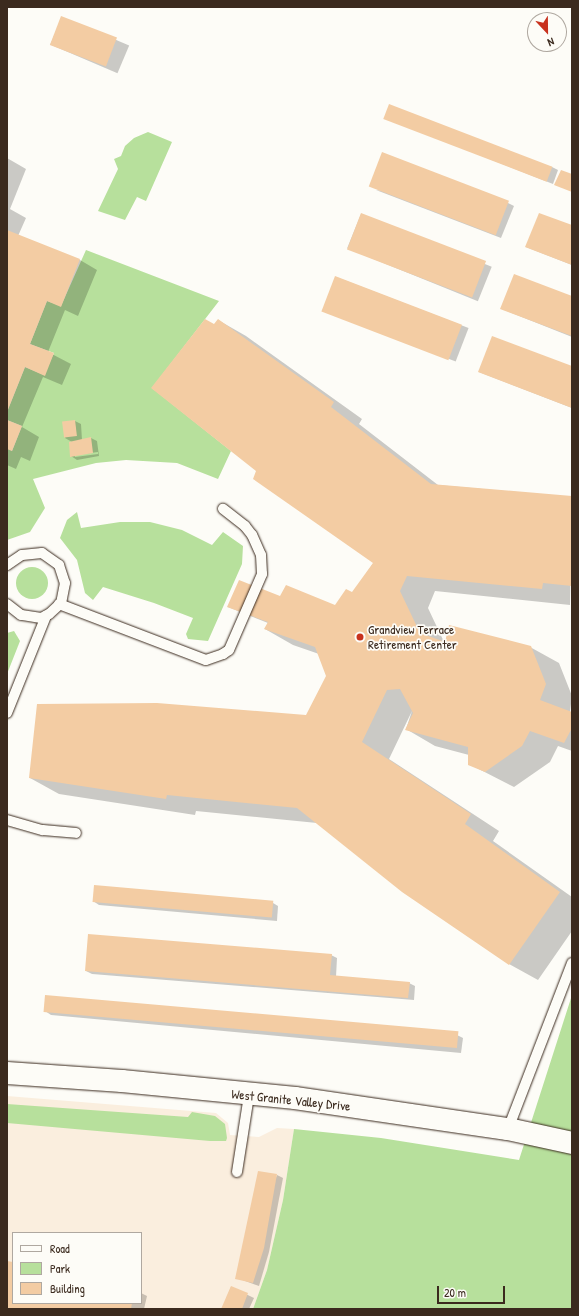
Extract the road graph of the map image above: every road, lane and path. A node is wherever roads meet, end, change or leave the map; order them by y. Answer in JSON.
{"nodes":[{"id":1,"x":223,"y":509,"type":"dead end"},
{"id":2,"x":7,"y":565,"type":"edge"},
{"id":3,"x":7,"y":604,"type":"edge"},
{"id":4,"x":59,"y":604,"type":"junction"},
{"id":5,"x":46,"y":616,"type":"junction"},
{"id":6,"x":7,"y":713,"type":"edge"},
{"id":7,"x":7,"y":820,"type":"edge"},
{"id":8,"x":76,"y":833,"type":"dead end"},
{"id":9,"x":572,"y":963,"type":"edge"},
{"id":10,"x":7,"y":1073,"type":"edge"},
{"id":11,"x":249,"y":1095,"type":"junction"},
{"id":12,"x":508,"y":1128,"type":"junction"},
{"id":13,"x":572,"y":1143,"type":"edge"},
{"id":14,"x":237,"y":1172,"type":"dead end"}],
"edges":[{"from":1,"to":4,"type":"lane"},
{"from":2,"to":4,"type":"lane"},
{"from":3,"to":5,"type":"lane"},
{"from":4,"to":5,"type":"lane"},
{"from":5,"to":6,"type":"lane"},
{"from":7,"to":8,"type":"lane"},
{"from":9,"to":12,"type":"lane"},
{"from":10,"to":11,"type":"street","name":"West Granite Valley Drive"},
{"from":11,"to":12,"type":"street","name":"West Granite Valley Drive"},
{"from":11,"to":14,"type":"lane"},
{"from":12,"to":13,"type":"street","name":"West Granite Valley Drive"}]}
